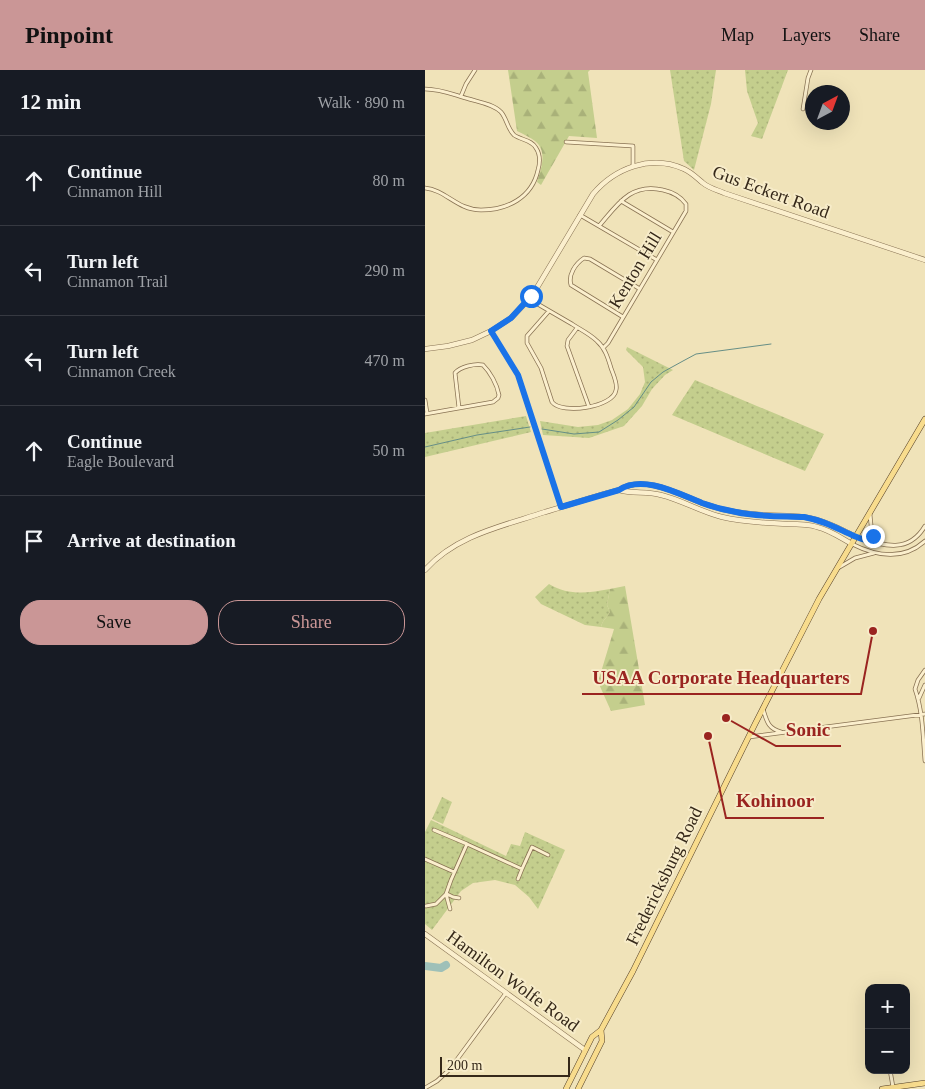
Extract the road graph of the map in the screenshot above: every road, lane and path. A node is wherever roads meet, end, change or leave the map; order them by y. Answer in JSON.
{"nodes":[{"id":1,"x":475,"y":70,"type":"edge"},
{"id":2,"x":811,"y":70,"type":"edge"},
{"id":3,"x":425,"y":89,"type":"edge"},
{"id":4,"x":461,"y":96,"type":"junction"},
{"id":5,"x":803,"y":110,"type":"dead end"},
{"id":6,"x":566,"y":142,"type":"dead end"},
{"id":7,"x":633,"y":166,"type":"junction"},
{"id":8,"x":425,"y":188,"type":"edge"},
{"id":9,"x":621,"y":201,"type":"junction"},
{"id":10,"x":580,"y":215,"type":"junction"},
{"id":11,"x":599,"y":226,"type":"junction"},
{"id":12,"x":673,"y":232,"type":"junction"},
{"id":13,"x":657,"y":260,"type":"junction"},
{"id":14,"x":925,"y":260,"type":"edge"},
{"id":15,"x":640,"y":289,"type":"junction"},
{"id":16,"x":529,"y":299,"type":"junction"},
{"id":17,"x":549,"y":311,"type":"junction"},
{"id":18,"x":623,"y":317,"type":"junction"},
{"id":19,"x":577,"y":328,"type":"junction"},
{"id":20,"x":491,"y":331,"type":"junction"},
{"id":21,"x":425,"y":348,"type":"edge"},
{"id":22,"x":603,"y":348,"type":"junction"},
{"id":23,"x":425,"y":400,"type":"edge"},
{"id":24,"x":589,"y":407,"type":"junction"},
{"id":25,"x":459,"y":408,"type":"junction"},
{"id":26,"x":426,"y":414,"type":"edge"},
{"id":27,"x":925,"y":419,"type":"edge"},
{"id":28,"x":642,"y":484,"type":"junction"},
{"id":29,"x":619,"y":490,"type":"junction"},
{"id":30,"x":642,"y":492,"type":"junction"},
{"id":31,"x":561,"y":507,"type":"junction"},
{"id":32,"x":870,"y":513,"type":"junction"},
{"id":33,"x":796,"y":516,"type":"junction"},
{"id":34,"x":795,"y":524,"type":"junction"},
{"id":35,"x":925,"y":526,"type":"edge"},
{"id":36,"x":856,"y":537,"type":"junction"},
{"id":37,"x":925,"y":541,"type":"edge"},
{"id":38,"x":852,"y":544,"type":"junction"},
{"id":39,"x":877,"y":544,"type":"junction"},
{"id":40,"x":875,"y":552,"type":"junction"},
{"id":41,"x":838,"y":568,"type":"junction"},
{"id":42,"x":425,"y":570,"type":"edge"},
{"id":43,"x":925,"y":670,"type":"edge"},
{"id":44,"x":925,"y":685,"type":"edge"},
{"id":45,"x":918,"y":698,"type":"junction"},
{"id":46,"x":763,"y":708,"type":"junction"},
{"id":47,"x":923,"y":714,"type":"edge"},
{"id":48,"x":782,"y":732,"type":"junction"},
{"id":49,"x":749,"y":737,"type":"junction"},
{"id":50,"x":925,"y":761,"type":"edge"},
{"id":51,"x":434,"y":830,"type":"dead end"},
{"id":52,"x":467,"y":844,"type":"junction"},
{"id":53,"x":548,"y":855,"type":"dead end"},
{"id":54,"x":425,"y":859,"type":"edge"},
{"id":55,"x":522,"y":869,"type":"junction"},
{"id":56,"x":454,"y":872,"type":"junction"},
{"id":57,"x":518,"y":879,"type":"dead end"},
{"id":58,"x":446,"y":894,"type":"junction"},
{"id":59,"x":459,"y":898,"type":"dead end"},
{"id":60,"x":426,"y":906,"type":"edge"},
{"id":61,"x":449,"y":909,"type":"dead end"},
{"id":62,"x":425,"y":934,"type":"edge"},
{"id":63,"x":506,"y":993,"type":"junction"},
{"id":64,"x":601,"y":1030,"type":"junction"},
{"id":65,"x":585,"y":1050,"type":"junction"},
{"id":66,"x":590,"y":1064,"type":"junction"},
{"id":67,"x":891,"y":1074,"type":"edge"},
{"id":68,"x":925,"y":1083,"type":"edge"},
{"id":69,"x":425,"y":1088,"type":"edge"},
{"id":70,"x":893,"y":1088,"type":"junction"},
{"id":71,"x":566,"y":1089,"type":"edge"},
{"id":72,"x":578,"y":1089,"type":"edge"},
{"id":73,"x":882,"y":1089,"type":"edge"}],
"edges":[{"from":1,"to":4,"type":"street"},
{"from":2,"to":5,"type":"street"},
{"from":3,"to":4,"type":"street"},
{"from":4,"to":8,"type":"street"},
{"from":6,"to":7,"type":"street"},
{"from":7,"to":10,"type":"street"},
{"from":7,"to":14,"type":"street","name":"Gus Eckert Road"},
{"from":9,"to":11,"type":"street"},
{"from":9,"to":12,"type":"street"},
{"from":9,"to":12,"type":"street","name":"Kenton Hill"},
{"from":10,"to":11,"type":"street"},
{"from":10,"to":16,"type":"street"},
{"from":11,"to":13,"type":"street"},
{"from":12,"to":13,"type":"street","name":"Kenton Hill"},
{"from":13,"to":15,"type":"street","name":"Kenton Hill"},
{"from":15,"to":18,"type":"street","name":"Kenton Hill"},
{"from":15,"to":18,"type":"street"},
{"from":16,"to":17,"type":"street"},
{"from":16,"to":20,"type":"street"},
{"from":17,"to":19,"type":"street"},
{"from":17,"to":24,"type":"street"},
{"from":18,"to":22,"type":"street","name":"Kenton Hill"},
{"from":19,"to":22,"type":"street"},
{"from":19,"to":24,"type":"street"},
{"from":20,"to":21,"type":"street"},
{"from":20,"to":31,"type":"street"},
{"from":22,"to":24,"type":"street"},
{"from":23,"to":26,"type":"street"},
{"from":25,"to":25,"type":"street"},
{"from":25,"to":26,"type":"street"},
{"from":27,"to":32,"type":"main road","name":"Fredericksburg Road"},
{"from":28,"to":29,"type":"street"},
{"from":28,"to":30,"type":"street"},
{"from":28,"to":33,"type":"street"},
{"from":29,"to":30,"type":"street"},
{"from":29,"to":31,"type":"street"},
{"from":30,"to":34,"type":"street"},
{"from":31,"to":42,"type":"street"},
{"from":32,"to":36,"type":"main road","name":"Fredericksburg Road"},
{"from":32,"to":39,"type":"street"},
{"from":33,"to":34,"type":"street"},
{"from":33,"to":36,"type":"street"},
{"from":34,"to":38,"type":"street"},
{"from":35,"to":39,"type":"street"},
{"from":36,"to":38,"type":"main road","name":"Fredericksburg Road"},
{"from":36,"to":39,"type":"street"},
{"from":37,"to":40,"type":"street"},
{"from":38,"to":40,"type":"street"},
{"from":38,"to":41,"type":"main road","name":"Fredericksburg Road"},
{"from":40,"to":41,"type":"street"},
{"from":41,"to":46,"type":"main road","name":"Fredericksburg Road"},
{"from":43,"to":45,"type":"street"},
{"from":44,"to":45,"type":"street"},
{"from":45,"to":47,"type":"street"},
{"from":46,"to":48,"type":"street"},
{"from":46,"to":49,"type":"main road","name":"Fredericksburg Road"},
{"from":47,"to":48,"type":"street"},
{"from":47,"to":50,"type":"street"},
{"from":48,"to":49,"type":"street"},
{"from":49,"to":64,"type":"main road","name":"Fredericksburg Road"},
{"from":51,"to":52,"type":"street"},
{"from":52,"to":55,"type":"street"},
{"from":52,"to":56,"type":"street"},
{"from":53,"to":55,"type":"street"},
{"from":54,"to":56,"type":"street"},
{"from":55,"to":57,"type":"street"},
{"from":56,"to":58,"type":"street"},
{"from":58,"to":59,"type":"street"},
{"from":58,"to":60,"type":"street"},
{"from":58,"to":61,"type":"street"},
{"from":62,"to":63,"type":"street","name":"Hamilton Wolfe Road"},
{"from":63,"to":65,"type":"street","name":"Hamilton Wolfe Road"},
{"from":63,"to":69,"type":"street"},
{"from":64,"to":65,"type":"main road","name":"Fredericksburg Road"},
{"from":64,"to":66,"type":"main road","name":"Fredericksburg Road"},
{"from":65,"to":66,"type":"main road"},
{"from":65,"to":71,"type":"main road","name":"Fredericksburg Road"},
{"from":66,"to":72,"type":"main road","name":"Fredericksburg Road"},
{"from":67,"to":70,"type":"street"},
{"from":68,"to":70,"type":"main road"},
{"from":70,"to":73,"type":"main road"}]}
